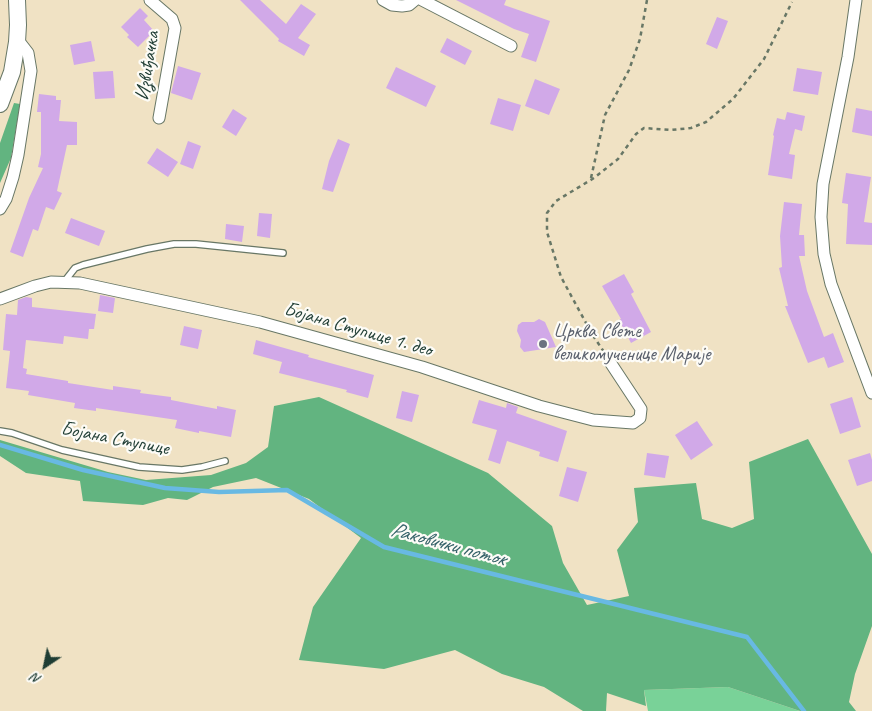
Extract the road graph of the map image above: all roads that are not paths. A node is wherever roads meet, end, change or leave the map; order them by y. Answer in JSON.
{"nodes":[{"id":1,"x":17,"y":0,"type":"edge"},
{"id":2,"x":150,"y":0,"type":"edge"},
{"id":3,"x":383,"y":0,"type":"edge"},
{"id":4,"x":415,"y":0,"type":"edge"},
{"id":5,"x":422,"y":0,"type":"edge"},
{"id":6,"x":856,"y":0,"type":"edge"},
{"id":7,"x":17,"y":42,"type":"junction"},
{"id":8,"x":511,"y":46,"type":"dead end"},
{"id":9,"x":0,"y":104,"type":"edge"},
{"id":10,"x":159,"y":118,"type":"dead end"},
{"id":11,"x":0,"y":209,"type":"edge"},
{"id":12,"x":282,"y":253,"type":"dead end"},
{"id":13,"x":64,"y":282,"type":"junction"},
{"id":14,"x":0,"y":299,"type":"edge"},
{"id":15,"x":610,"y":362,"type":"road end"},
{"id":16,"x":872,"y":393,"type":"edge"},
{"id":17,"x":0,"y":431,"type":"edge"},
{"id":18,"x":226,"y":461,"type":"dead end"}],
"edges":[{"from":1,"to":7,"type":"main road"},
{"from":2,"to":10,"type":"street","name":"Извиђачка"},
{"from":3,"to":4,"type":"street"},
{"from":5,"to":8,"type":"street"},
{"from":6,"to":16,"type":"street"},
{"from":7,"to":9,"type":"main road"},
{"from":7,"to":11,"type":"street"},
{"from":12,"to":13,"type":"lane"},
{"from":13,"to":14,"type":"street","name":"Бојана Ступице 1. део"},
{"from":13,"to":15,"type":"street","name":"Бојана Ступице 1. део"},
{"from":17,"to":18,"type":"lane","name":"Бојана Ступице"}]}
